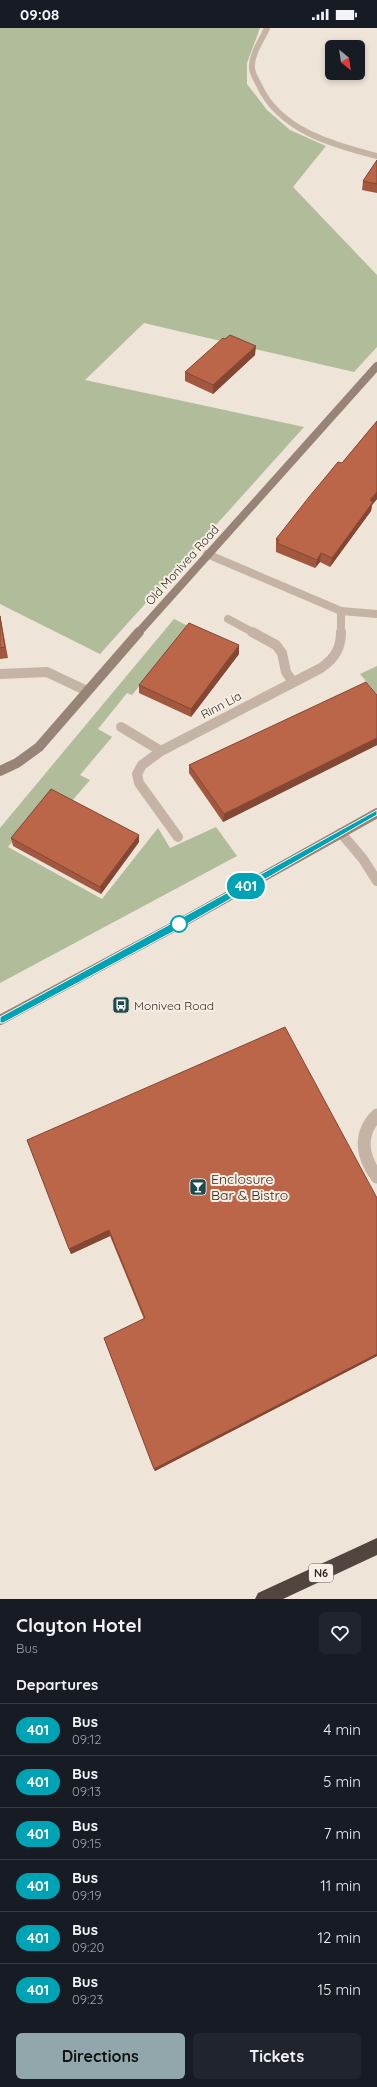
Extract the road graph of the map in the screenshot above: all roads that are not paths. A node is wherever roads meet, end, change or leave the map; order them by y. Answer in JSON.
{"nodes":[{"id":1,"x":267,"y":28,"type":"edge"},
{"id":2,"x":377,"y":156,"type":"edge"},
{"id":3,"x":377,"y":366,"type":"edge"},
{"id":4,"x":207,"y":554,"type":"junction"},
{"id":5,"x":341,"y":611,"type":"junction"},
{"id":6,"x":377,"y":614,"type":"edge"},
{"id":7,"x":228,"y":619,"type":"dead end"},
{"id":8,"x":0,"y":674,"type":"edge"},
{"id":9,"x":293,"y":682,"type":"junction"},
{"id":10,"x":87,"y":691,"type":"junction"},
{"id":11,"x":121,"y":727,"type":"dead end"},
{"id":12,"x":161,"y":751,"type":"junction"},
{"id":13,"x":0,"y":771,"type":"edge"},
{"id":14,"x":377,"y":813,"type":"edge"},
{"id":15,"x":341,"y":833,"type":"junction"},
{"id":16,"x":178,"y":836,"type":"dead end"},
{"id":17,"x":377,"y":881,"type":"edge"},
{"id":18,"x":0,"y":1020,"type":"edge"},
{"id":19,"x":377,"y":1115,"type":"edge"},
{"id":20,"x":377,"y":1177,"type":"edge"},
{"id":21,"x":377,"y":1546,"type":"edge"},
{"id":22,"x":264,"y":1599,"type":"edge"}],
"edges":[{"from":1,"to":2,"type":"street"},
{"from":3,"to":4,"type":"street","name":"Old Monivea Road"},
{"from":4,"to":5,"type":"street"},
{"from":4,"to":10,"type":"street","name":"Old Monivea Road"},
{"from":5,"to":6,"type":"street"},
{"from":5,"to":9,"type":"street","name":"Rinn Lia"},
{"from":7,"to":9,"type":"street"},
{"from":8,"to":10,"type":"street"},
{"from":9,"to":12,"type":"street","name":"Rinn Lia"},
{"from":10,"to":13,"type":"street","name":"Old Monivea Road"},
{"from":11,"to":12,"type":"street"},
{"from":12,"to":16,"type":"street","name":"Rinn Lia"},
{"from":14,"to":15,"type":"street"},
{"from":15,"to":17,"type":"street"},
{"from":15,"to":18,"type":"street"},
{"from":19,"to":20,"type":"street"},
{"from":21,"to":22,"type":"highway","number":"N6"}]}
